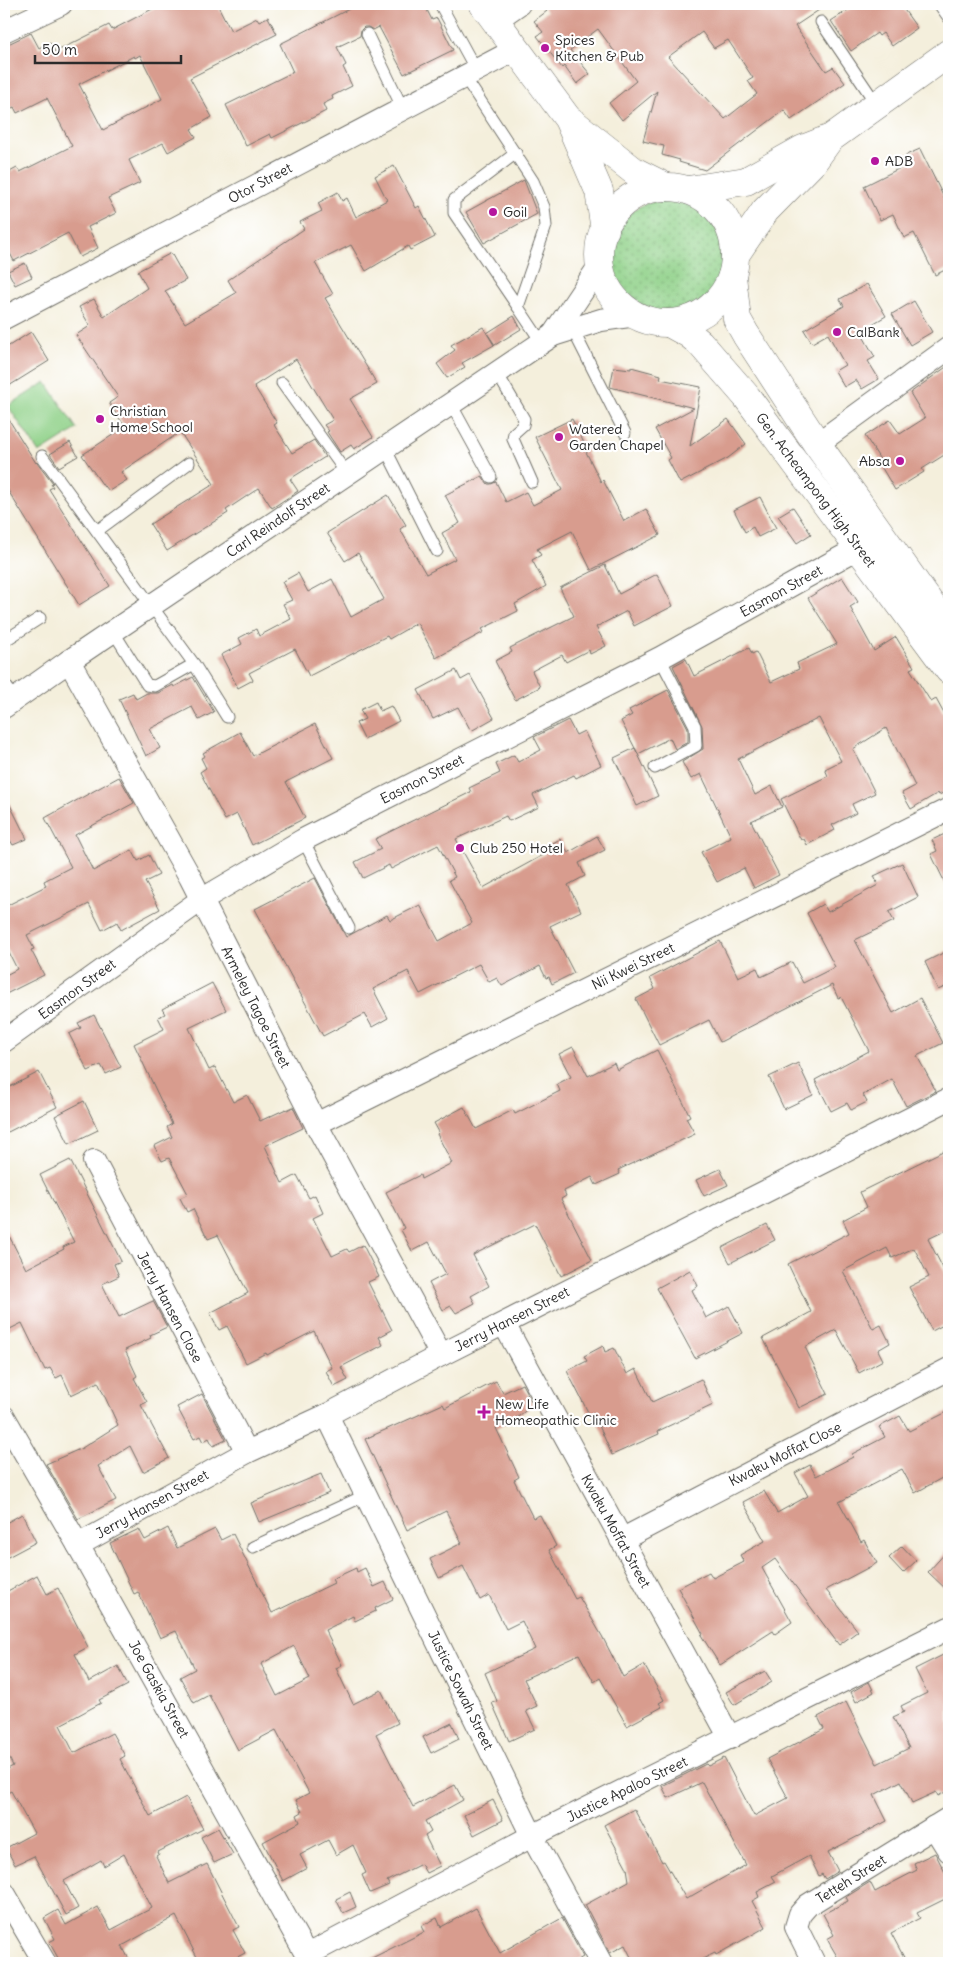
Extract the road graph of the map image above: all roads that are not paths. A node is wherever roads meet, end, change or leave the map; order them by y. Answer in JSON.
{"nodes":[{"id":1,"x":61,"y":4,"type":"edge"},
{"id":2,"x":440,"y":4,"type":"edge"},
{"id":3,"x":519,"y":4,"type":"edge"},
{"id":4,"x":939,"y":4,"type":"edge"},
{"id":5,"x":490,"y":12,"type":"edge"},
{"id":6,"x":949,"y":18,"type":"edge"},
{"id":7,"x":821,"y":22,"type":"dead end"},
{"id":8,"x":4,"y":31,"type":"edge"},
{"id":9,"x":367,"y":34,"type":"dead end"},
{"id":10,"x":517,"y":49,"type":"junction"},
{"id":11,"x":949,"y":53,"type":"edge"},
{"id":12,"x":470,"y":73,"type":"junction"},
{"id":13,"x":877,"y":105,"type":"junction"},
{"id":14,"x":403,"y":109,"type":"junction"},
{"id":15,"x":568,"y":119,"type":"junction"},
{"id":16,"x":830,"y":138,"type":"junction"},
{"id":17,"x":516,"y":153,"type":"junction"},
{"id":18,"x":677,"y":189,"type":"junction"},
{"id":19,"x":605,"y":230,"type":"junction"},
{"id":20,"x":600,"y":265,"type":"junction"},
{"id":21,"x":734,"y":266,"type":"junction"},
{"id":22,"x":518,"y":308,"type":"junction"},
{"id":23,"x":636,"y":315,"type":"junction"},
{"id":24,"x":4,"y":318,"type":"edge"},
{"id":25,"x":669,"y":323,"type":"junction"},
{"id":26,"x":556,"y":336,"type":"junction"},
{"id":27,"x":949,"y":348,"type":"edge"},
{"id":28,"x":497,"y":373,"type":"junction"},
{"id":29,"x":282,"y":384,"type":"dead end"},
{"id":30,"x":451,"y":404,"type":"junction"},
{"id":31,"x":625,"y":433,"type":"dead end"},
{"id":32,"x":817,"y":444,"type":"junction"},
{"id":33,"x":385,"y":448,"type":"junction"},
{"id":34,"x":42,"y":456,"type":"dead end"},
{"id":35,"x":189,"y":463,"type":"dead end"},
{"id":36,"x":346,"y":474,"type":"junction"},
{"id":37,"x":491,"y":477,"type":"dead end"},
{"id":38,"x":532,"y":482,"type":"dead end"},
{"id":39,"x":97,"y":531,"type":"junction"},
{"id":40,"x":860,"y":548,"type":"junction"},
{"id":41,"x":437,"y":552,"type":"dead end"},
{"id":42,"x":152,"y":606,"type":"junction"},
{"id":43,"x":40,"y":618,"type":"dead end"},
{"id":44,"x":949,"y":630,"type":"edge"},
{"id":45,"x":113,"y":631,"type":"junction"},
{"id":46,"x":4,"y":641,"type":"edge"},
{"id":47,"x":660,"y":658,"type":"junction"},
{"id":48,"x":69,"y":661,"type":"junction"},
{"id":49,"x":194,"y":664,"type":"junction"},
{"id":50,"x":949,"y":670,"type":"edge"},
{"id":51,"x":8,"y":696,"type":"edge"},
{"id":52,"x":227,"y":717,"type":"dead end"},
{"id":53,"x":655,"y":768,"type":"dead end"},
{"id":54,"x":949,"y":809,"type":"edge"},
{"id":55,"x":304,"y":840,"type":"junction"},
{"id":56,"x":201,"y":900,"type":"junction"},
{"id":57,"x":349,"y":928,"type":"dead end"},
{"id":58,"x":4,"y":1041,"type":"edge"},
{"id":59,"x":949,"y":1099,"type":"edge"},
{"id":60,"x":316,"y":1124,"type":"junction"},
{"id":61,"x":94,"y":1161,"type":"dead end"},
{"id":62,"x":504,"y":1324,"type":"junction"},
{"id":63,"x":441,"y":1355,"type":"junction"},
{"id":64,"x":949,"y":1369,"type":"edge"},
{"id":65,"x":327,"y":1414,"type":"junction"},
{"id":66,"x":4,"y":1417,"type":"edge"},
{"id":67,"x":247,"y":1452,"type":"junction"},
{"id":68,"x":366,"y":1495,"type":"junction"},
{"id":69,"x":621,"y":1540,"type":"junction"},
{"id":70,"x":78,"y":1545,"type":"junction"},
{"id":71,"x":253,"y":1547,"type":"dead end"},
{"id":72,"x":949,"y":1628,"type":"edge"},
{"id":73,"x":730,"y":1738,"type":"junction"},
{"id":74,"x":942,"y":1822,"type":"edge"},
{"id":75,"x":532,"y":1836,"type":"junction"},
{"id":76,"x":949,"y":1851,"type":"edge"},
{"id":77,"x":4,"y":1893,"type":"edge"},
{"id":78,"x":309,"y":1959,"type":"edge"},
{"id":79,"x":45,"y":1963,"type":"edge"},
{"id":80,"x":601,"y":1963,"type":"edge"},
{"id":81,"x":814,"y":1963,"type":"edge"}],
"edges":[{"from":1,"to":8,"type":"street"},
{"from":2,"to":12,"type":"lane"},
{"from":3,"to":5,"type":"street"},
{"from":4,"to":6,"type":"lane"},
{"from":5,"to":10,"type":"main road"},
{"from":7,"to":13,"type":"lane"},
{"from":9,"to":14,"type":"lane"},
{"from":10,"to":12,"type":"street","name":"Otor Street"},
{"from":10,"to":15,"type":"main road"},
{"from":11,"to":13,"type":"main road"},
{"from":12,"to":14,"type":"street","name":"Otor Street"},
{"from":12,"to":17,"type":"lane"},
{"from":13,"to":16,"type":"main road"},
{"from":14,"to":24,"type":"street","name":"Otor Street"},
{"from":15,"to":18,"type":"main road"},
{"from":15,"to":19,"type":"main road"},
{"from":16,"to":18,"type":"main road"},
{"from":16,"to":21,"type":"main road"},
{"from":17,"to":22,"type":"lane"},
{"from":17,"to":22,"type":"lane"},
{"from":18,"to":19,"type":"main road"},
{"from":18,"to":21,"type":"main road"},
{"from":19,"to":20,"type":"main road"},
{"from":20,"to":23,"type":"main road"},
{"from":20,"to":26,"type":"street","name":"Carl Reindolf Street"},
{"from":21,"to":25,"type":"main road"},
{"from":21,"to":32,"type":"main road","name":"Gen. Acheampong High Street"},
{"from":22,"to":26,"type":"lane"},
{"from":23,"to":25,"type":"main road"},
{"from":23,"to":26,"type":"street","name":"Carl Reindolf Street"},
{"from":25,"to":40,"type":"main road","name":"Gen. Acheampong High Street"},
{"from":26,"to":28,"type":"street","name":"Carl Reindolf Street"},
{"from":26,"to":31,"type":"lane"},
{"from":27,"to":32,"type":"street"},
{"from":28,"to":30,"type":"street","name":"Carl Reindolf Street"},
{"from":28,"to":38,"type":"lane"},
{"from":29,"to":36,"type":"lane"},
{"from":30,"to":33,"type":"street","name":"Carl Reindolf Street"},
{"from":30,"to":37,"type":"lane"},
{"from":32,"to":44,"type":"main road","name":"Gen. Acheampong High Street"},
{"from":33,"to":36,"type":"street","name":"Carl Reindolf Street"},
{"from":33,"to":41,"type":"lane"},
{"from":34,"to":39,"type":"lane"},
{"from":35,"to":39,"type":"lane"},
{"from":36,"to":42,"type":"street","name":"Carl Reindolf Street"},
{"from":39,"to":42,"type":"lane"},
{"from":40,"to":47,"type":"street","name":"Easmon Street"},
{"from":40,"to":50,"type":"main road","name":"Gen. Acheampong High Street"},
{"from":42,"to":45,"type":"street","name":"Carl Reindolf Street"},
{"from":42,"to":49,"type":"lane"},
{"from":43,"to":46,"type":"lane"},
{"from":45,"to":48,"type":"street","name":"Carl Reindolf Street"},
{"from":45,"to":49,"type":"lane"},
{"from":47,"to":53,"type":"lane"},
{"from":47,"to":55,"type":"street","name":"Easmon Street"},
{"from":48,"to":51,"type":"street","name":"Carl Reindolf Street"},
{"from":48,"to":56,"type":"street","name":"Armeley Tagoe Street"},
{"from":49,"to":52,"type":"lane"},
{"from":54,"to":60,"type":"street","name":"Nii Kwei Street"},
{"from":55,"to":56,"type":"street","name":"Easmon Street"},
{"from":55,"to":57,"type":"lane"},
{"from":56,"to":58,"type":"street","name":"Easmon Street"},
{"from":56,"to":60,"type":"street","name":"Armeley Tagoe Street"},
{"from":59,"to":62,"type":"street","name":"Jerry Hansen Street"},
{"from":60,"to":63,"type":"street","name":"Armeley Tagoe Street"},
{"from":61,"to":67,"type":"street","name":"Jerry Hansen Close"},
{"from":62,"to":63,"type":"street","name":"Jerry Hansen Street"},
{"from":62,"to":69,"type":"street","name":"Kwaku Moffat Street"},
{"from":63,"to":65,"type":"street","name":"Jerry Hansen Street"},
{"from":64,"to":69,"type":"street","name":"Kwaku Moffat Close"},
{"from":65,"to":67,"type":"street","name":"Jerry Hansen Street"},
{"from":65,"to":68,"type":"street","name":"Justice Sowah Street"},
{"from":66,"to":70,"type":"street","name":"Joe Gaskia Street"},
{"from":67,"to":70,"type":"street","name":"Jerry Hansen Street"},
{"from":68,"to":71,"type":"lane"},
{"from":68,"to":75,"type":"street","name":"Justice Sowah Street"},
{"from":69,"to":73,"type":"street","name":"Kwaku Moffat Street"},
{"from":70,"to":78,"type":"street","name":"Joe Gaskia Street"},
{"from":72,"to":73,"type":"street","name":"Justice Apaloo Street"},
{"from":73,"to":75,"type":"street","name":"Justice Apaloo Street"},
{"from":74,"to":76,"type":"street"},
{"from":74,"to":81,"type":"street","name":"Tetteh Street"},
{"from":75,"to":78,"type":"street","name":"Justice Apaloo Street"},
{"from":75,"to":80,"type":"street","name":"Justice Sowah Street"},
{"from":77,"to":79,"type":"street"}]}
